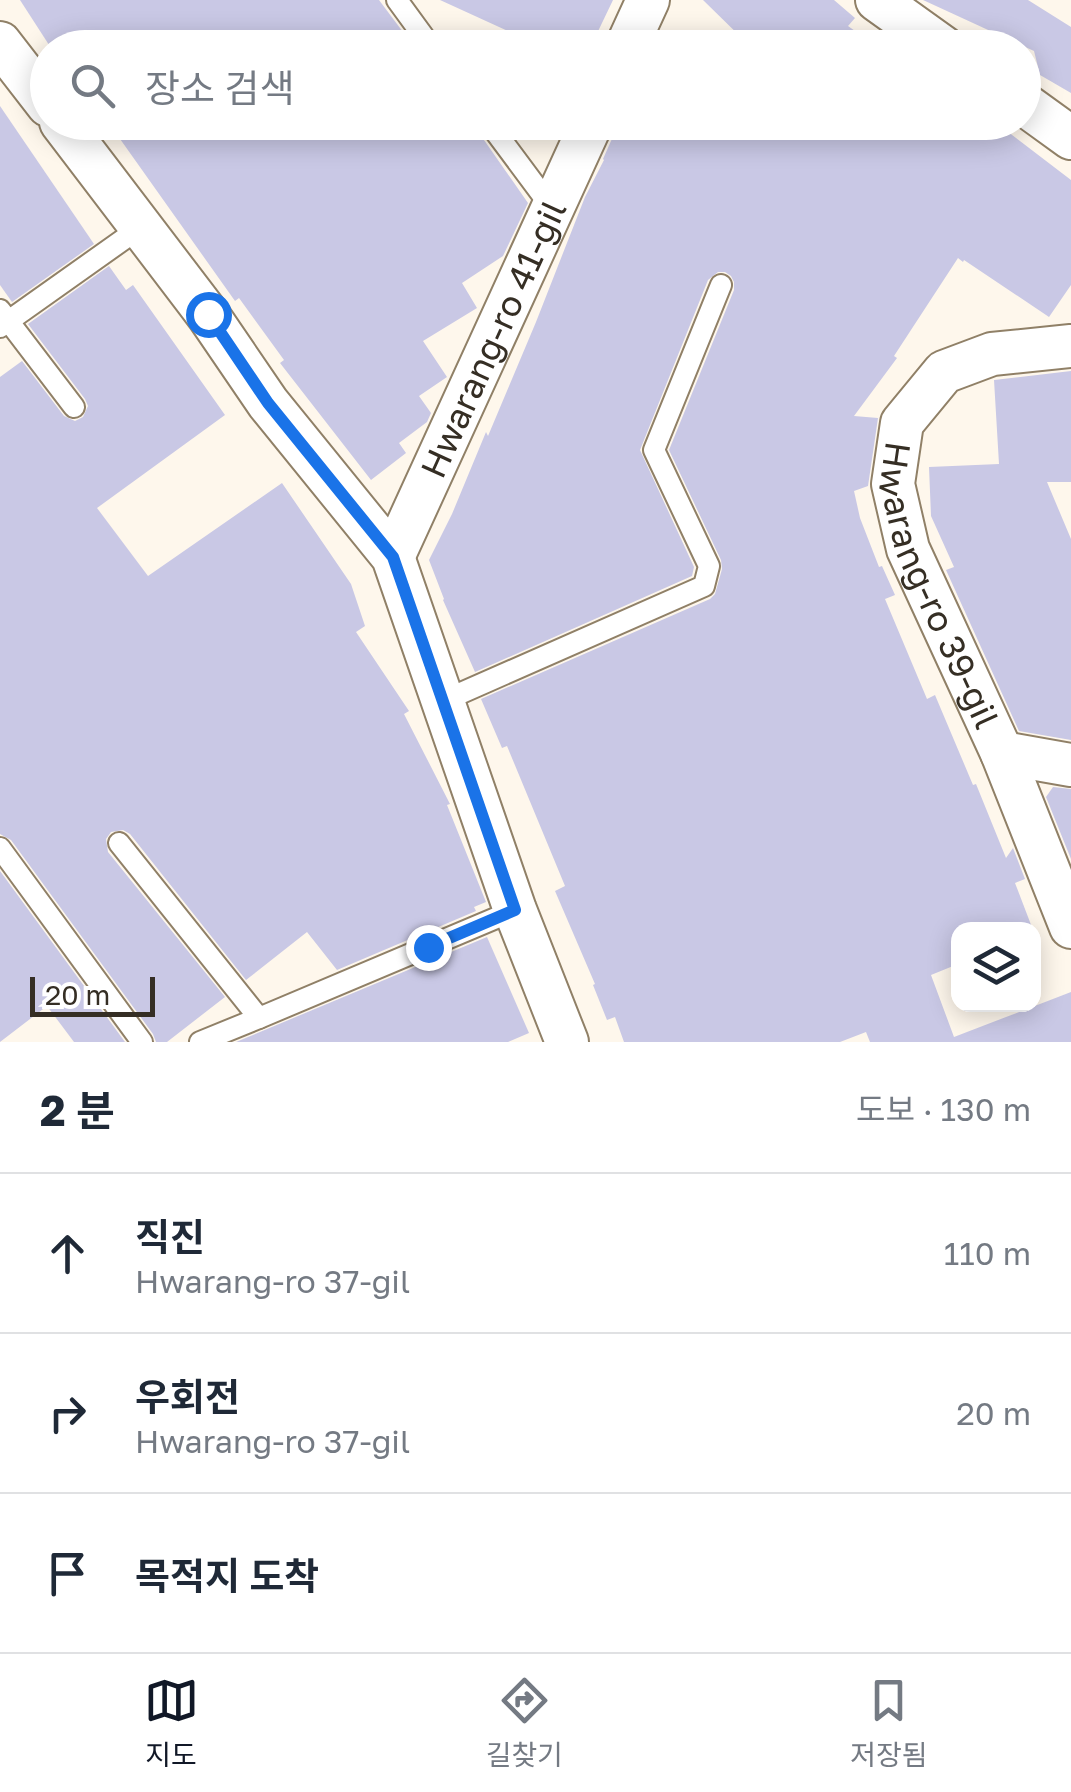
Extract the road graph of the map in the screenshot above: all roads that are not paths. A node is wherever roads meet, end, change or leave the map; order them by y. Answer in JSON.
{"nodes":[{"id":1,"x":397,"y":0,"type":"edge"},
{"id":2,"x":648,"y":0,"type":"edge"},
{"id":3,"x":876,"y":0,"type":"edge"},
{"id":4,"x":419,"y":30,"type":"edge"},
{"id":5,"x":634,"y":30,"type":"edge"},
{"id":6,"x":918,"y":30,"type":"edge"},
{"id":7,"x":0,"y":43,"type":"edge"},
{"id":8,"x":30,"y":82,"type":"edge"},
{"id":9,"x":1041,"y":116,"type":"edge"},
{"id":10,"x":1071,"y":138,"type":"edge"},
{"id":11,"x":75,"y":140,"type":"edge"},
{"id":12,"x":501,"y":140,"type":"edge"},
{"id":13,"x":584,"y":140,"type":"edge"},
{"id":14,"x":552,"y":208,"type":"junction"},
{"id":15,"x":141,"y":227,"type":"junction"},
{"id":16,"x":721,"y":285,"type":"dead end"},
{"id":17,"x":3,"y":319,"type":"edge"},
{"id":18,"x":1071,"y":346,"type":"edge"},
{"id":19,"x":74,"y":406,"type":"dead end"},
{"id":20,"x":393,"y":557,"type":"junction"},
{"id":21,"x":443,"y":701,"type":"junction"},
{"id":22,"x":1002,"y":753,"type":"junction"},
{"id":23,"x":1071,"y":766,"type":"edge"},
{"id":24,"x":119,"y":843,"type":"dead end"},
{"id":25,"x":0,"y":848,"type":"edge"},
{"id":26,"x":515,"y":910,"type":"junction"},
{"id":27,"x":1071,"y":927,"type":"edge"},
{"id":28,"x":260,"y":1018,"type":"junction"},
{"id":29,"x":142,"y":1042,"type":"edge"},
{"id":30,"x":200,"y":1042,"type":"edge"},
{"id":31,"x":567,"y":1042,"type":"edge"}],
"edges":[{"from":1,"to":4,"type":"lane"},
{"from":2,"to":5,"type":"street"},
{"from":3,"to":6,"type":"street"},
{"from":7,"to":8,"type":"street"},
{"from":9,"to":10,"type":"street"},
{"from":11,"to":15,"type":"street"},
{"from":12,"to":14,"type":"lane"},
{"from":13,"to":14,"type":"street","name":"Hwarang-ro 41-gil"},
{"from":14,"to":20,"type":"street","name":"Hwarang-ro 41-gil"},
{"from":15,"to":17,"type":"lane"},
{"from":15,"to":20,"type":"street"},
{"from":16,"to":21,"type":"lane"},
{"from":17,"to":19,"type":"lane"},
{"from":18,"to":22,"type":"street","name":"Hwarang-ro 39-gil"},
{"from":20,"to":21,"type":"street"},
{"from":21,"to":26,"type":"street"},
{"from":22,"to":23,"type":"street"},
{"from":22,"to":27,"type":"street","name":"Hwarang-ro 39-gil"},
{"from":24,"to":28,"type":"lane"},
{"from":25,"to":29,"type":"lane"},
{"from":26,"to":28,"type":"lane"},
{"from":26,"to":31,"type":"street"},
{"from":28,"to":30,"type":"lane"}]}
